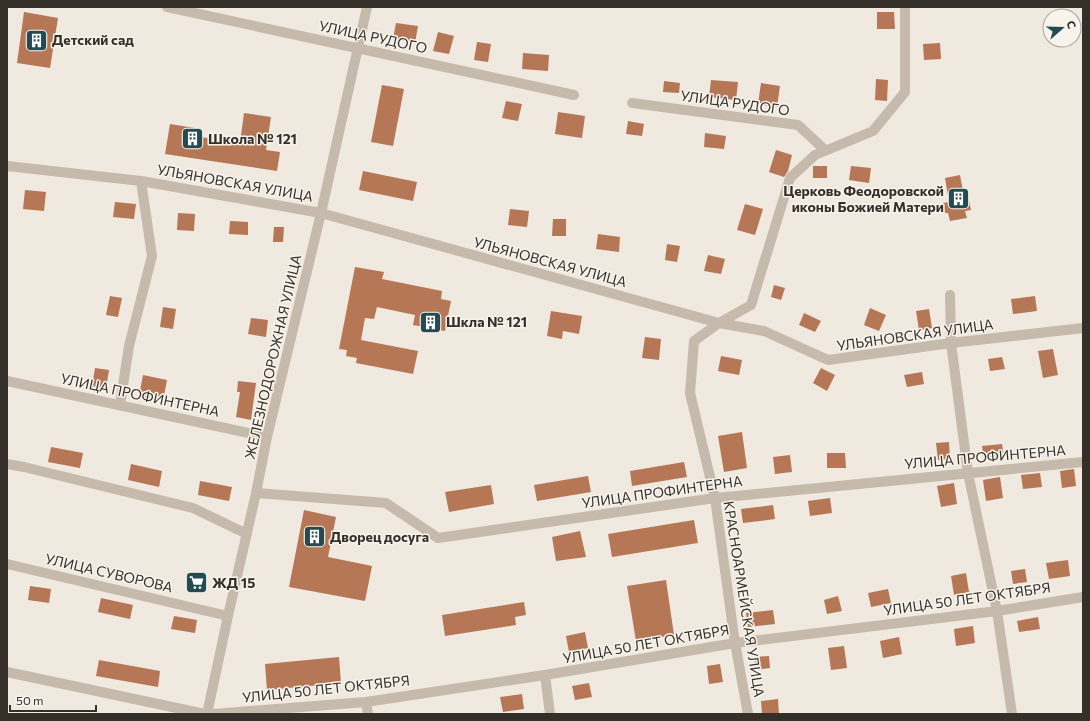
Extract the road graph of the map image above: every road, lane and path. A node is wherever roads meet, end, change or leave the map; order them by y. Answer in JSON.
{"nodes":[{"id":1,"x":167,"y":7,"type":"edge"},
{"id":2,"x":367,"y":7,"type":"edge"},
{"id":3,"x":905,"y":7,"type":"edge"},
{"id":4,"x":358,"y":48,"type":"junction"},
{"id":5,"x":574,"y":95,"type":"dead end"},
{"id":6,"x":632,"y":103,"type":"dead end"},
{"id":7,"x":825,"y":150,"type":"junction"},
{"id":8,"x":7,"y":166,"type":"edge"},
{"id":9,"x":141,"y":181,"type":"junction"},
{"id":10,"x":321,"y":213,"type":"junction"},
{"id":11,"x":950,"y":295,"type":"dead end"},
{"id":12,"x":719,"y":323,"type":"junction"},
{"id":13,"x":1083,"y":328,"type":"edge"},
{"id":14,"x":951,"y":343,"type":"junction"},
{"id":15,"x":7,"y":382,"type":"edge"},
{"id":16,"x":120,"y":405,"type":"junction"},
{"id":17,"x":267,"y":437,"type":"junction"},
{"id":18,"x":1083,"y":462,"type":"edge"},
{"id":19,"x":7,"y":464,"type":"edge"},
{"id":20,"x":968,"y":473,"type":"junction"},
{"id":21,"x":256,"y":493,"type":"junction"},
{"id":22,"x":715,"y":498,"type":"junction"},
{"id":23,"x":247,"y":534,"type":"junction"},
{"id":24,"x":7,"y":564,"type":"edge"},
{"id":25,"x":1083,"y":597,"type":"edge"},
{"id":26,"x":997,"y":611,"type":"junction"},
{"id":27,"x":228,"y":616,"type":"junction"},
{"id":28,"x":735,"y":643,"type":"junction"},
{"id":29,"x":7,"y":672,"type":"edge"},
{"id":30,"x":545,"y":675,"type":"junction"},
{"id":31,"x":366,"y":702,"type":"junction"},
{"id":32,"x":206,"y":714,"type":"edge"},
{"id":33,"x":213,"y":714,"type":"edge"},
{"id":34,"x":368,"y":714,"type":"edge"},
{"id":35,"x":550,"y":714,"type":"edge"},
{"id":36,"x":748,"y":714,"type":"edge"},
{"id":37,"x":1012,"y":714,"type":"edge"}],
"edges":[{"from":1,"to":4,"type":"street","name":"УЛИЦА РУДОГО"},
{"from":2,"to":4,"type":"street","name":"ЖЕЛЕЗНОДОРОЖНАЯ УЛИЦА"},
{"from":3,"to":7,"type":"street"},
{"from":4,"to":5,"type":"street","name":"УЛИЦА РУДОГО"},
{"from":4,"to":10,"type":"street","name":"ЖЕЛЕЗНОДОРОЖНАЯ УЛИЦА"},
{"from":6,"to":7,"type":"street","name":"УЛИЦА РУДОГО"},
{"from":7,"to":12,"type":"street","name":"КРАСНОАРМЕЙСКАЯ УЛИЦА"},
{"from":8,"to":9,"type":"street","name":"УЛЬЯНОВСКАЯ УЛИЦА"},
{"from":9,"to":10,"type":"street","name":"УЛЬЯНОВСКАЯ УЛИЦА"},
{"from":9,"to":16,"type":"street"},
{"from":10,"to":12,"type":"street","name":"УЛЬЯНОВСКАЯ УЛИЦА"},
{"from":10,"to":17,"type":"street","name":"ЖЕЛЕЗНОДОРОЖНАЯ УЛИЦА"},
{"from":11,"to":14,"type":"street"},
{"from":12,"to":14,"type":"street","name":"УЛЬЯНОВСКАЯ УЛИЦА"},
{"from":12,"to":22,"type":"street","name":"КРАСНОАРМЕЙСКАЯ УЛИЦА"},
{"from":13,"to":14,"type":"street","name":"УЛЬЯНОВСКАЯ УЛИЦА"},
{"from":14,"to":20,"type":"street"},
{"from":15,"to":16,"type":"street","name":"УЛИЦА ПРОФИНТЕРНА"},
{"from":16,"to":17,"type":"street","name":"УЛИЦА ПРОФИНТЕРНА"},
{"from":17,"to":21,"type":"street","name":"ЖЕЛЕЗНОДОРОЖНАЯ УЛИЦА"},
{"from":18,"to":20,"type":"street","name":"УЛИЦА ПРОФИНТЕРНА"},
{"from":19,"to":23,"type":"street"},
{"from":20,"to":22,"type":"street","name":"УЛИЦА ПРОФИНТЕРНА"},
{"from":20,"to":26,"type":"street"},
{"from":21,"to":22,"type":"street","name":"УЛИЦА ПРОФИНТЕРНА"},
{"from":21,"to":23,"type":"street","name":"ЖЕЛЕЗНОДОРОЖНАЯ УЛИЦА"},
{"from":22,"to":28,"type":"street","name":"КРАСНОАРМЕЙСКАЯ УЛИЦА"},
{"from":23,"to":27,"type":"street","name":"ЖЕЛЕЗНОДОРОЖНАЯ УЛИЦА"},
{"from":24,"to":27,"type":"street","name":"УЛИЦА СУВОРОВА"},
{"from":25,"to":26,"type":"street","name":"УЛИЦА 50 ЛЕТ ОКТЯБРЯ"},
{"from":26,"to":28,"type":"street","name":"УЛИЦА 50 ЛЕТ ОКТЯБРЯ"},
{"from":26,"to":37,"type":"street"},
{"from":27,"to":32,"type":"street","name":"ЖЕЛЕЗНОДОРОЖНАЯ УЛИЦА"},
{"from":28,"to":30,"type":"street","name":"УЛИЦА 50 ЛЕТ ОКТЯБРЯ"},
{"from":28,"to":36,"type":"street","name":"КРАСНОАРМЕЙСКАЯ УЛИЦА"},
{"from":29,"to":32,"type":"street"},
{"from":30,"to":31,"type":"street","name":"УЛИЦА 50 ЛЕТ ОКТЯБРЯ"},
{"from":30,"to":35,"type":"street"},
{"from":31,"to":33,"type":"street","name":"УЛИЦА 50 ЛЕТ ОКТЯБРЯ"},
{"from":31,"to":34,"type":"street"}]}
